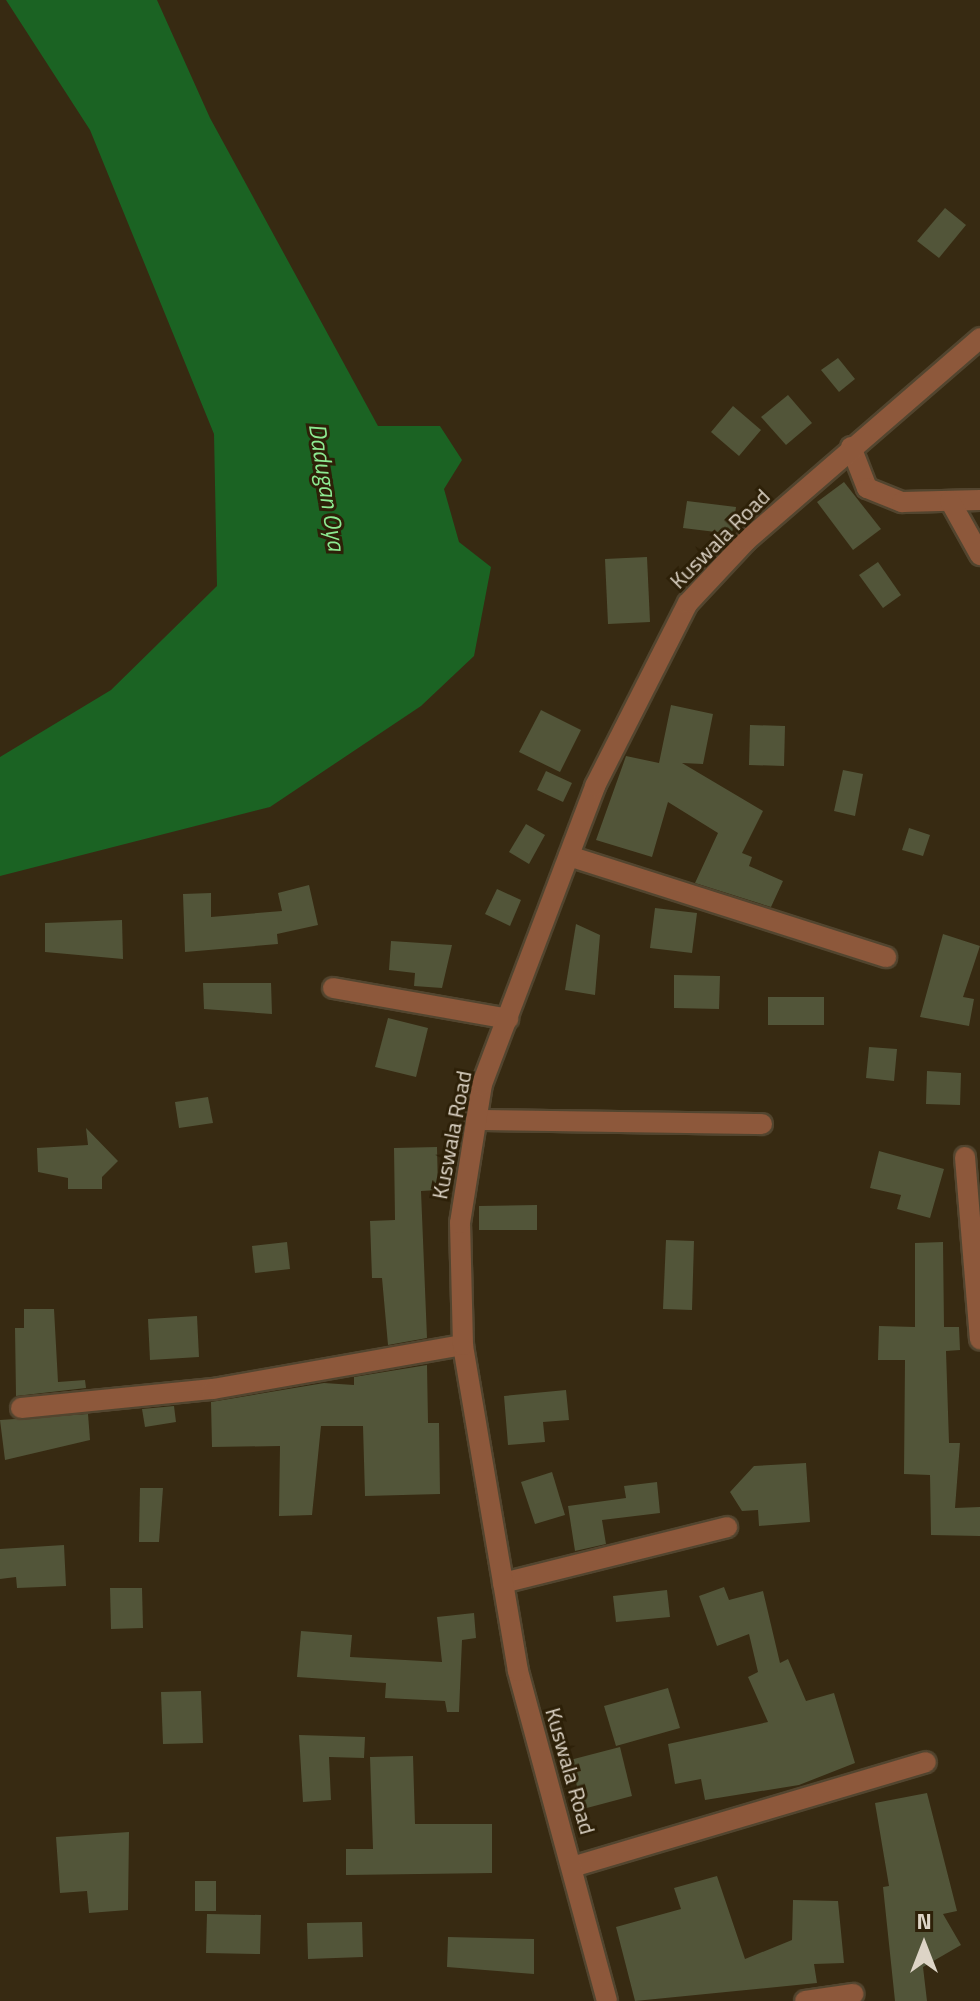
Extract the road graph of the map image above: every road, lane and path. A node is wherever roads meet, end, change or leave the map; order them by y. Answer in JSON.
{"nodes":[{"id":1,"x":980,"y":338,"type":"edge"},
{"id":2,"x":851,"y":447,"type":"junction"},
{"id":3,"x":980,"y":500,"type":"edge"},
{"id":4,"x":950,"y":501,"type":"junction"},
{"id":5,"x":980,"y":555,"type":"edge"},
{"id":6,"x":569,"y":856,"type":"junction"},
{"id":7,"x":886,"y":957,"type":"dead end"},
{"id":8,"x":333,"y":988,"type":"dead end"},
{"id":9,"x":508,"y":1019,"type":"junction"},
{"id":10,"x":476,"y":1120,"type":"junction"},
{"id":11,"x":762,"y":1124,"type":"dead end"},
{"id":12,"x":965,"y":1157,"type":"dead end"},
{"id":13,"x":975,"y":1241,"type":"edge"},
{"id":14,"x":980,"y":1339,"type":"edge"},
{"id":15,"x":463,"y":1345,"type":"junction"},
{"id":16,"x":21,"y":1408,"type":"dead end"},
{"id":17,"x":727,"y":1527,"type":"dead end"},
{"id":18,"x":503,"y":1583,"type":"junction"},
{"id":19,"x":926,"y":1762,"type":"dead end"},
{"id":20,"x":572,"y":1867,"type":"junction"},
{"id":21,"x":853,"y":1994,"type":"dead end"},
{"id":22,"x":607,"y":2001,"type":"edge"},
{"id":23,"x":805,"y":2001,"type":"edge"}],
"edges":[{"from":1,"to":2,"type":"street","name":"Kuswala Road"},
{"from":2,"to":4,"type":"street"},
{"from":2,"to":6,"type":"street","name":"Kuswala Road"},
{"from":3,"to":4,"type":"street"},
{"from":4,"to":5,"type":"street"},
{"from":6,"to":7,"type":"street"},
{"from":6,"to":9,"type":"street","name":"Kuswala Road"},
{"from":8,"to":9,"type":"street"},
{"from":9,"to":10,"type":"street","name":"Kuswala Road"},
{"from":10,"to":11,"type":"street"},
{"from":10,"to":15,"type":"street","name":"Kuswala Road"},
{"from":12,"to":13,"type":"street"},
{"from":13,"to":14,"type":"street"},
{"from":15,"to":16,"type":"street"},
{"from":15,"to":18,"type":"street","name":"Kuswala Road"},
{"from":17,"to":18,"type":"street"},
{"from":18,"to":20,"type":"street","name":"Kuswala Road"},
{"from":19,"to":20,"type":"street"},
{"from":20,"to":22,"type":"street","name":"Kuswala Road"},
{"from":21,"to":23,"type":"street"}]}
